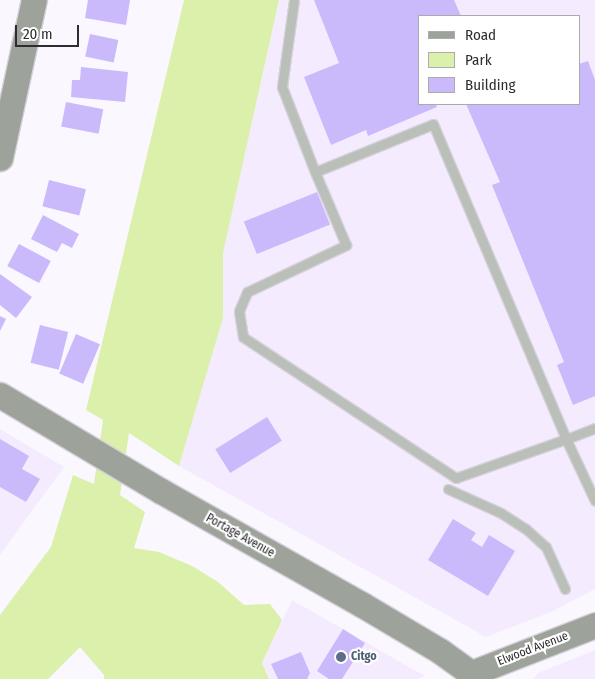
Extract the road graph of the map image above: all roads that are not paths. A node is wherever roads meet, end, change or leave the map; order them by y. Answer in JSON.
{"nodes":[{"id":1,"x":34,"y":0,"type":"edge"},
{"id":2,"x":294,"y":0,"type":"edge"},
{"id":3,"x":0,"y":158,"type":"edge"},
{"id":4,"x":315,"y":172,"type":"junction"},
{"id":5,"x":0,"y":395,"type":"edge"},
{"id":6,"x":595,"y":428,"type":"edge"},
{"id":7,"x":566,"y":439,"type":"junction"},
{"id":8,"x":448,"y":488,"type":"dead end"},
{"id":9,"x":595,"y":501,"type":"edge"},
{"id":10,"x":565,"y":589,"type":"dead end"},
{"id":11,"x":595,"y":625,"type":"edge"},
{"id":12,"x":475,"y":676,"type":"edge"}],
"edges":[{"from":1,"to":3,"type":"main road"},
{"from":2,"to":4,"type":"lane"},
{"from":4,"to":7,"type":"lane"},
{"from":4,"to":7,"type":"lane"},
{"from":5,"to":12,"type":"main road","name":"Portage Avenue"},
{"from":6,"to":7,"type":"lane"},
{"from":7,"to":9,"type":"lane"},
{"from":8,"to":10,"type":"lane"},
{"from":11,"to":12,"type":"main road","name":"Elwood Avenue"}]}
